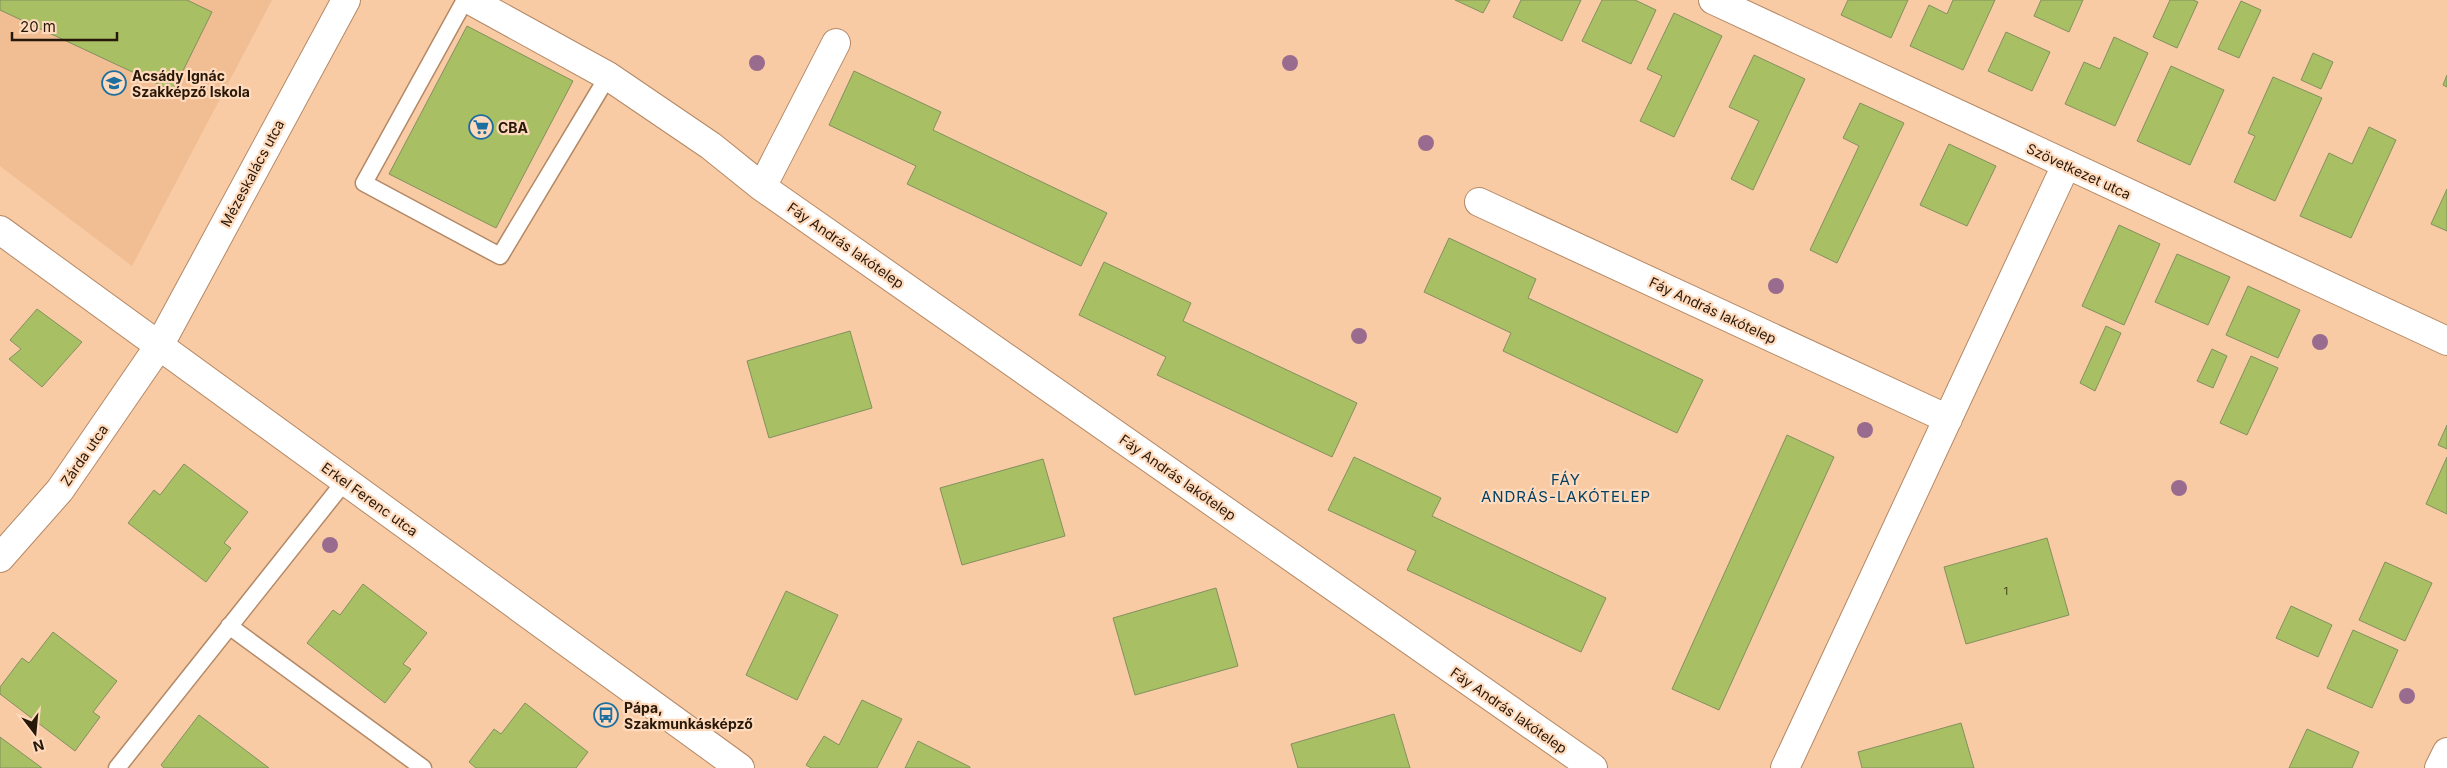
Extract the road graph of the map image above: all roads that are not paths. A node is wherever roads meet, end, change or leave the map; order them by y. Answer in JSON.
{"nodes":[{"id":1,"x":346,"y":0,"type":"edge"},
{"id":2,"x":465,"y":0,"type":"edge"},
{"id":3,"x":470,"y":0,"type":"edge"},
{"id":4,"x":1713,"y":0,"type":"edge"},
{"id":5,"x":836,"y":43,"type":"dead end"},
{"id":6,"x":608,"y":76,"type":"junction"},
{"id":7,"x":2066,"y":165,"type":"junction"},
{"id":8,"x":762,"y":187,"type":"junction"},
{"id":9,"x":1479,"y":202,"type":"dead end"},
{"id":10,"x":0,"y":230,"type":"edge"},
{"id":11,"x":2447,"y":341,"type":"edge"},
{"id":12,"x":159,"y":346,"type":"junction"},
{"id":13,"x":1948,"y":419,"type":"junction"},
{"id":14,"x":345,"y":481,"type":"junction"},
{"id":15,"x":0,"y":558,"type":"edge"},
{"id":16,"x":230,"y":626,"type":"junction"},
{"id":17,"x":2447,"y":752,"type":"edge"},
{"id":18,"x":117,"y":768,"type":"edge"},
{"id":19,"x":423,"y":768,"type":"edge"},
{"id":20,"x":740,"y":768,"type":"edge"},
{"id":21,"x":1593,"y":768,"type":"edge"},
{"id":22,"x":1785,"y":768,"type":"edge"},
{"id":23,"x":2439,"y":768,"type":"edge"}],
"edges":[{"from":1,"to":12,"type":"street","name":"Mézeskalács utca"},
{"from":2,"to":6,"type":"lane"},
{"from":3,"to":6,"type":"street","name":"Fáy András lakótelep"},
{"from":4,"to":7,"type":"street","name":"Szövetkezet utca"},
{"from":5,"to":8,"type":"street"},
{"from":6,"to":8,"type":"street","name":"Fáy András lakótelep"},
{"from":7,"to":11,"type":"street","name":"Szövetkezet utca"},
{"from":7,"to":13,"type":"street"},
{"from":8,"to":21,"type":"street","name":"Fáy András lakótelep"},
{"from":9,"to":13,"type":"street","name":"Fáy András lakótelep"},
{"from":10,"to":12,"type":"street","name":"Erkel Ferenc utca"},
{"from":12,"to":14,"type":"street","name":"Erkel Ferenc utca"},
{"from":12,"to":15,"type":"street","name":"Zárda utca"},
{"from":13,"to":22,"type":"street"},
{"from":14,"to":16,"type":"lane"},
{"from":14,"to":20,"type":"street","name":"Erkel Ferenc utca"},
{"from":16,"to":18,"type":"lane"},
{"from":16,"to":19,"type":"lane"},
{"from":17,"to":23,"type":"street"}]}
